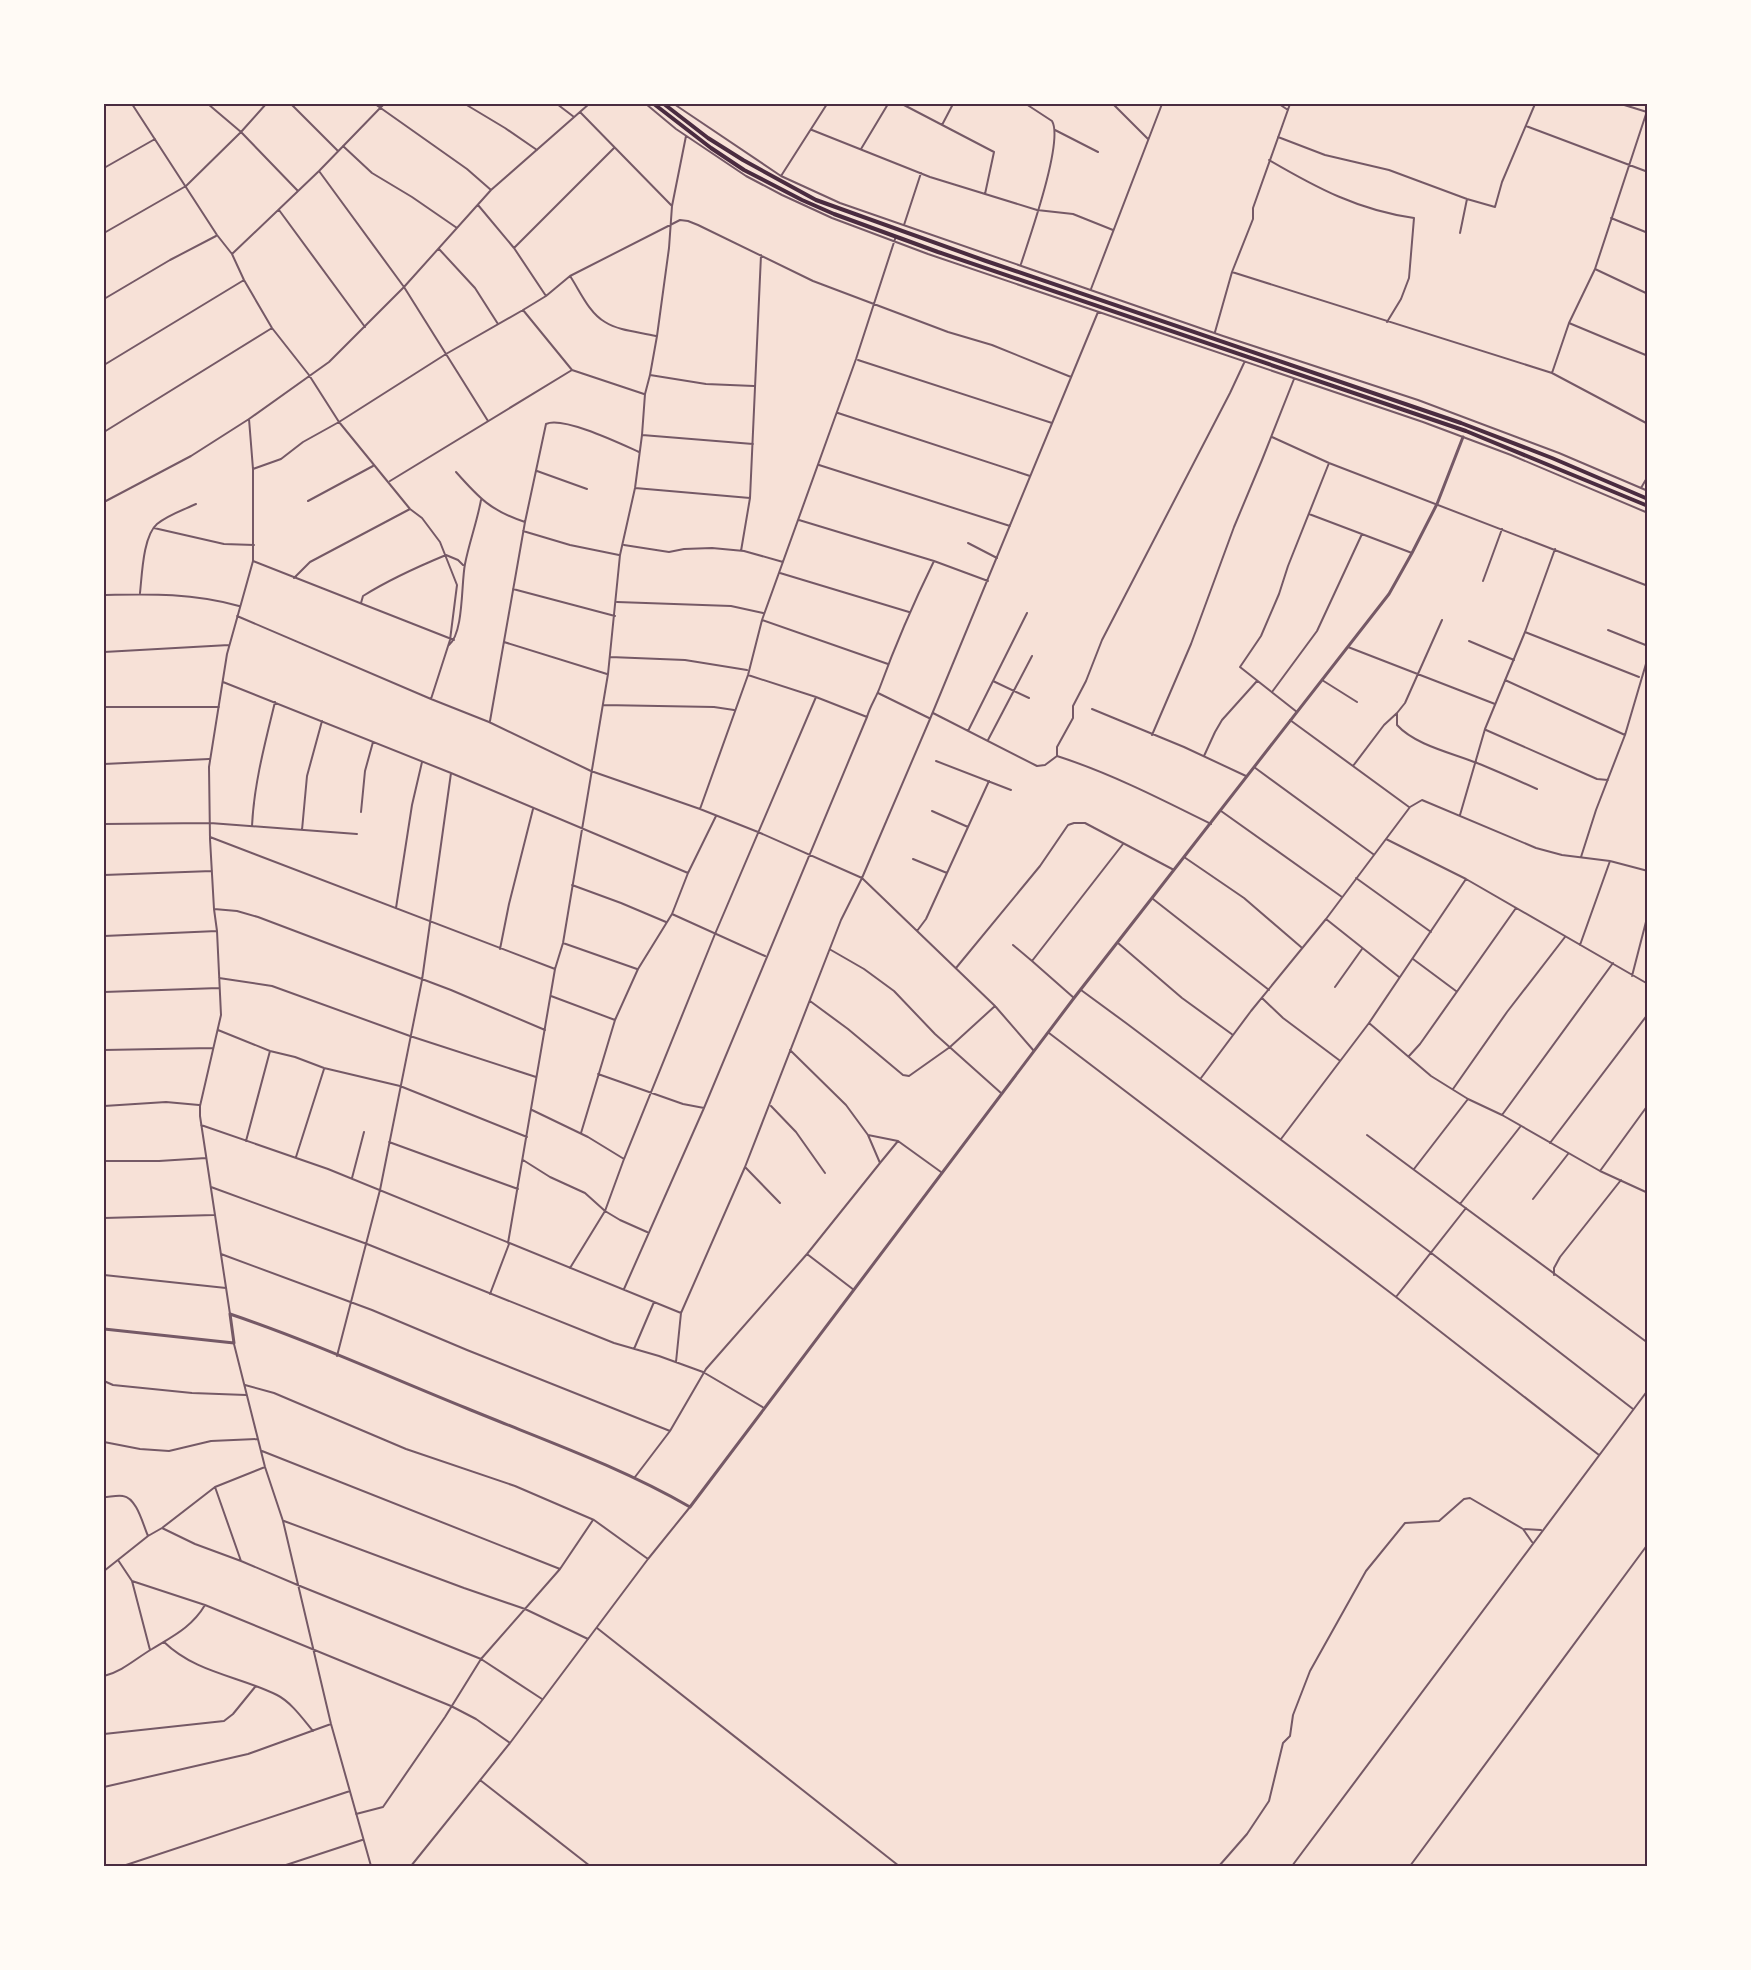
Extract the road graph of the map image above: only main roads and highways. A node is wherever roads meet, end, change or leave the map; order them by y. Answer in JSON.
{"nodes":[{"id":1,"x":654,"y":104,"type":"edge"},
{"id":2,"x":664,"y":104,"type":"edge"},
{"id":3,"x":848,"y":212,"type":"junction"},
{"id":4,"x":845,"y":218,"type":"junction"},
{"id":5,"x":1606,"y":488,"type":"junction"},
{"id":6,"x":1604,"y":494,"type":"road end"},
{"id":7,"x":1647,"y":499,"type":"edge"},
{"id":8,"x":1647,"y":506,"type":"edge"}],
"edges":[{"from":1,"to":4,"type":"highway"},
{"from":2,"to":3,"type":"highway"},
{"from":3,"to":4,"type":"highway"},
{"from":3,"to":7,"type":"highway"},
{"from":4,"to":5,"type":"highway"},
{"from":5,"to":6,"type":"highway"},
{"from":5,"to":8,"type":"highway"}]}
